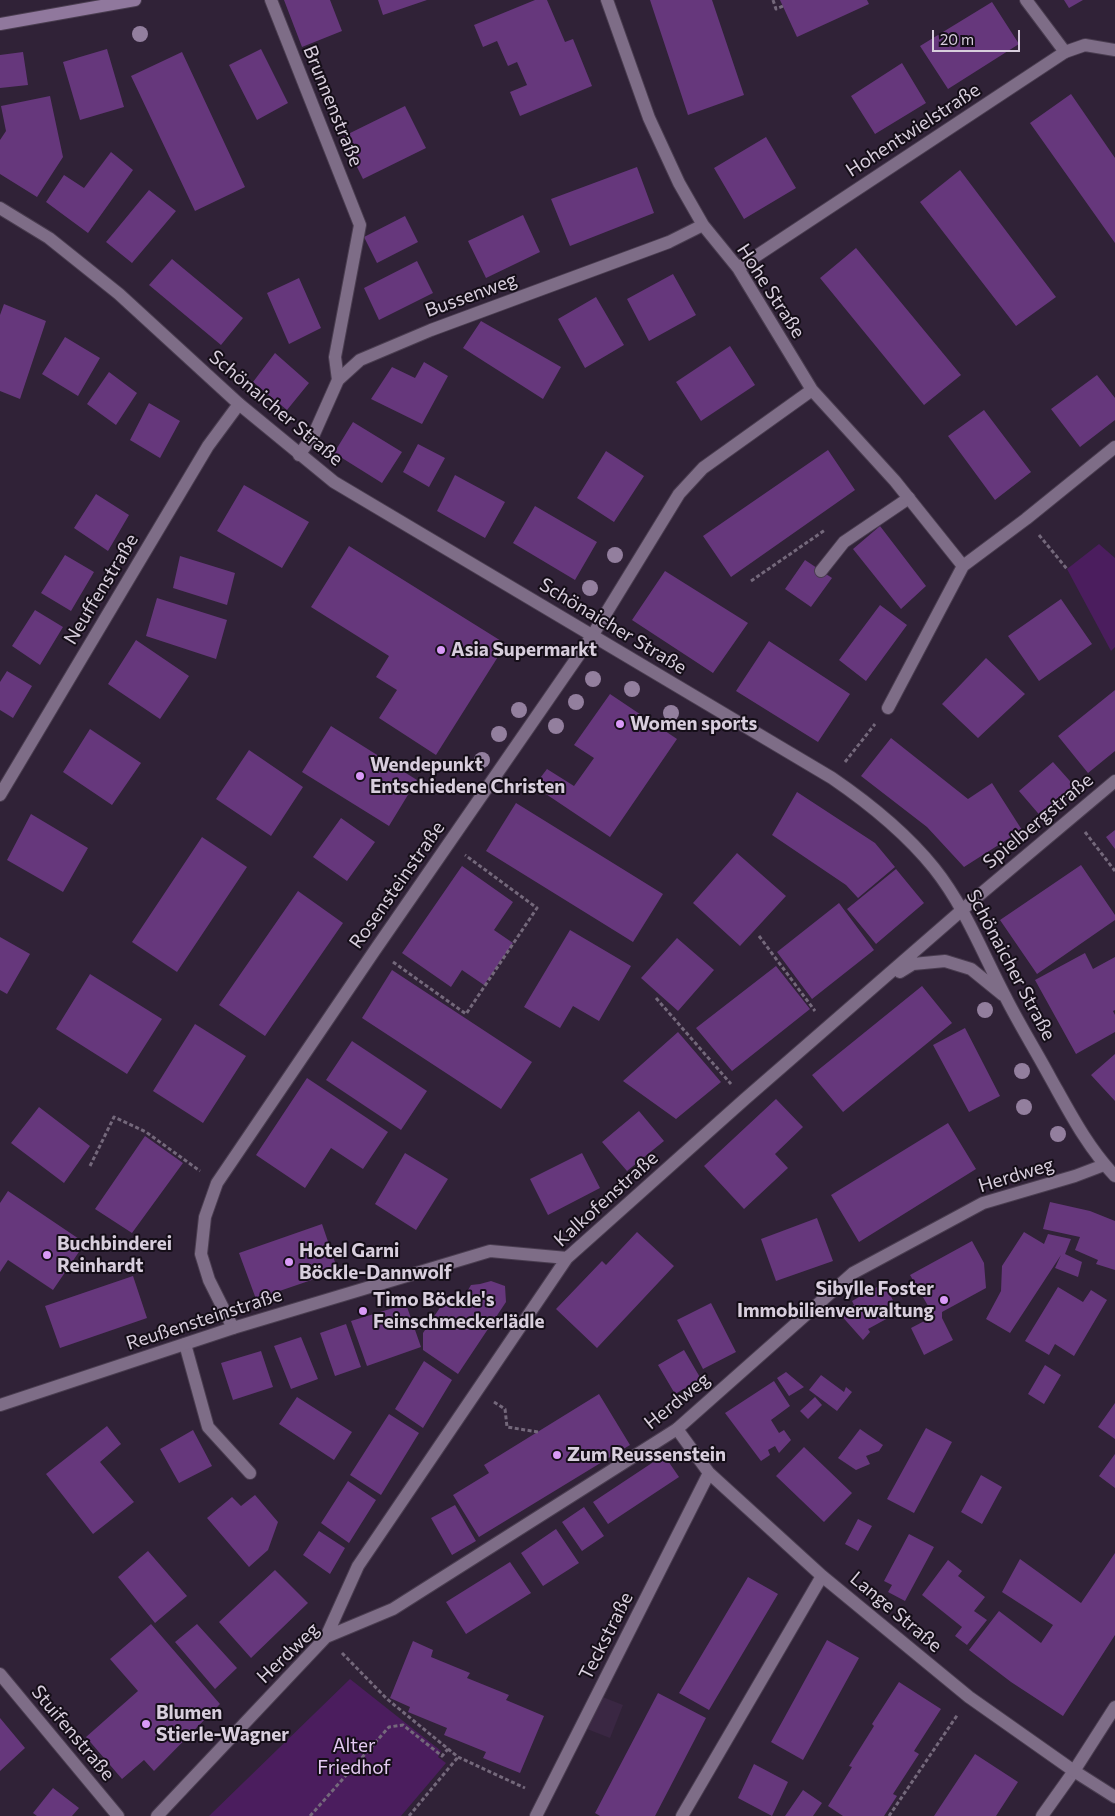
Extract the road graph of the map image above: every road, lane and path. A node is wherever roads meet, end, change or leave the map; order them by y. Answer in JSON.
{"nodes":[{"id":1,"x":135,"y":0,"type":"edge"},
{"id":2,"x":271,"y":0,"type":"edge"},
{"id":3,"x":607,"y":0,"type":"edge"},
{"id":4,"x":773,"y":0,"type":"edge"},
{"id":5,"x":1026,"y":0,"type":"edge"},
{"id":6,"x":783,"y":6,"type":"dead end"},
{"id":7,"x":0,"y":24,"type":"edge"},
{"id":8,"x":1115,"y":50,"type":"edge"},
{"id":9,"x":1065,"y":52,"type":"junction"},
{"id":10,"x":0,"y":208,"type":"edge"},
{"id":11,"x":703,"y":225,"type":"junction"},
{"id":12,"x":738,"y":268,"type":"junction"},
{"id":13,"x":338,"y":380,"type":"junction"},
{"id":14,"x":812,"y":390,"type":"junction"},
{"id":15,"x":239,"y":404,"type":"junction"},
{"id":16,"x":1115,"y":447,"type":"edge"},
{"id":17,"x":299,"y":455,"type":"junction"},
{"id":18,"x":909,"y":498,"type":"junction"},
{"id":19,"x":1026,"y":519,"type":"junction"},
{"id":20,"x":963,"y":566,"type":"junction"},
{"id":21,"x":1067,"y":569,"type":"dead end"},
{"id":22,"x":821,"y":570,"type":"dead end"},
{"id":23,"x":592,"y":636,"type":"junction"},
{"id":24,"x":888,"y":708,"type":"joint"},
{"id":25,"x":832,"y":778,"type":"junction"},
{"id":26,"x":1115,"y":782,"type":"edge"},
{"id":27,"x":0,"y":795,"type":"edge"},
{"id":28,"x":1072,"y":816,"type":"junction"},
{"id":29,"x":449,"y":842,"type":"junction"},
{"id":30,"x":1115,"y":871,"type":"edge"},
{"id":31,"x":963,"y":910,"type":"junction"},
{"id":32,"x":759,"y":936,"type":"dead end"},
{"id":33,"x":375,"y":950,"type":"junction"},
{"id":34,"x":872,"y":989,"type":"junction"},
{"id":35,"x":1005,"y":996,"type":"junction"},
{"id":36,"x":656,"y":998,"type":"dead end"},
{"id":37,"x":828,"y":1028,"type":"junction"},
{"id":38,"x":745,"y":1099,"type":"junction"},
{"id":39,"x":1104,"y":1165,"type":"junction"},
{"id":40,"x":90,"y":1166,"type":"dead end"},
{"id":41,"x":1115,"y":1176,"type":"edge"},
{"id":42,"x":217,"y":1183,"type":"junction"},
{"id":43,"x":566,"y":1258,"type":"junction"},
{"id":44,"x":233,"y":1328,"type":"junction"},
{"id":45,"x":185,"y":1344,"type":"junction"},
{"id":46,"x":479,"y":1390,"type":"junction"},
{"id":47,"x":0,"y":1405,"type":"edge"},
{"id":48,"x":677,"y":1429,"type":"junction"},
{"id":49,"x":538,"y":1432,"type":"dead end"},
{"id":50,"x":250,"y":1473,"type":"dead end"},
{"id":51,"x":709,"y":1473,"type":"junction"},
{"id":52,"x":822,"y":1576,"type":"junction"},
{"id":53,"x":326,"y":1637,"type":"junction"},
{"id":54,"x":0,"y":1674,"type":"edge"},
{"id":55,"x":969,"y":1697,"type":"junction"},
{"id":56,"x":1115,"y":1707,"type":"edge"},
{"id":57,"x":448,"y":1748,"type":"junction"},
{"id":58,"x":458,"y":1757,"type":"junction"},
{"id":59,"x":1074,"y":1771,"type":"junction"},
{"id":60,"x":522,"y":1794,"type":"dead end"},
{"id":61,"x":1115,"y":1797,"type":"edge"},
{"id":62,"x":118,"y":1816,"type":"edge"},
{"id":63,"x":158,"y":1816,"type":"edge"},
{"id":64,"x":310,"y":1816,"type":"edge"},
{"id":65,"x":409,"y":1816,"type":"edge"},
{"id":66,"x":536,"y":1816,"type":"edge"},
{"id":67,"x":682,"y":1816,"type":"edge"},
{"id":68,"x":889,"y":1816,"type":"edge"},
{"id":69,"x":1042,"y":1816,"type":"edge"}],
"edges":[{"from":1,"to":7,"type":"main road"},
{"from":2,"to":13,"type":"street","name":"Brunnenstraße"},
{"from":3,"to":11,"type":"street","name":"Hohe Straße"},
{"from":4,"to":6,"type":"path"},
{"from":5,"to":9,"type":"street"},
{"from":8,"to":9,"type":"street","name":"Hohentwielstraße"},
{"from":9,"to":12,"type":"street","name":"Hohentwielstraße"},
{"from":10,"to":15,"type":"street","name":"Schönaicher Straße"},
{"from":11,"to":12,"type":"street","name":"Hohe Straße"},
{"from":11,"to":13,"type":"street","name":"Bussenweg"},
{"from":12,"to":14,"type":"street","name":"Hohe Straße"},
{"from":13,"to":17,"type":"street","name":"Bussenweg"},
{"from":14,"to":18,"type":"street","name":"Hohe Straße"},
{"from":14,"to":23,"type":"street","name":"Rosensteinstraße"},
{"from":15,"to":17,"type":"street","name":"Schönaicher Straße"},
{"from":15,"to":27,"type":"street","name":"Neuffenstraße"},
{"from":16,"to":19,"type":"street"},
{"from":17,"to":23,"type":"street","name":"Schönaicher Straße"},
{"from":18,"to":20,"type":"street","name":"Hohe Straße"},
{"from":18,"to":22,"type":"street"},
{"from":19,"to":20,"type":"street"},
{"from":19,"to":21,"type":"path"},
{"from":20,"to":24,"type":"street"},
{"from":23,"to":25,"type":"street","name":"Schönaicher Straße"},
{"from":23,"to":29,"type":"street","name":"Rosensteinstraße"},
{"from":24,"to":25,"type":"path"},
{"from":25,"to":31,"type":"street","name":"Schönaicher Straße"},
{"from":26,"to":28,"type":"street","name":"Spielbergstraße"},
{"from":28,"to":30,"type":"path"},
{"from":28,"to":31,"type":"street","name":"Spielbergstraße"},
{"from":29,"to":33,"type":"street","name":"Rosensteinstraße"},
{"from":29,"to":33,"type":"path"},
{"from":31,"to":34,"type":"street","name":"Kalkofenstraße"},
{"from":31,"to":35,"type":"street","name":"Schönaicher Straße"},
{"from":32,"to":37,"type":"path"},
{"from":33,"to":42,"type":"street","name":"Rosensteinstraße"},
{"from":34,"to":35,"type":"street","name":"Kalkofenstraße"},
{"from":34,"to":37,"type":"street","name":"Kalkofenstraße"},
{"from":35,"to":39,"type":"street","name":"Schönaicher Straße"},
{"from":36,"to":38,"type":"path"},
{"from":37,"to":38,"type":"street","name":"Kalkofenstraße"},
{"from":38,"to":43,"type":"street","name":"Kalkofenstraße"},
{"from":39,"to":41,"type":"street","name":"Schönaicher Straße"},
{"from":39,"to":48,"type":"street","name":"Herdweg"},
{"from":40,"to":42,"type":"path"},
{"from":42,"to":44,"type":"street","name":"Rosensteinstraße"},
{"from":43,"to":44,"type":"street","name":"Reußensteinstraße"},
{"from":43,"to":46,"type":"street","name":"Kalkofenstraße"},
{"from":44,"to":45,"type":"street","name":"Reußensteinstraße"},
{"from":45,"to":47,"type":"street","name":"Reußensteinstraße"},
{"from":45,"to":50,"type":"street"},
{"from":46,"to":49,"type":"path"},
{"from":46,"to":53,"type":"street","name":"Kalkofenstraße"},
{"from":48,"to":51,"type":"street","name":"Lange Straße"},
{"from":48,"to":53,"type":"street","name":"Herdweg"},
{"from":51,"to":52,"type":"street","name":"Lange Straße"},
{"from":51,"to":66,"type":"street","name":"Teckstraße"},
{"from":52,"to":55,"type":"street","name":"Lange Straße"},
{"from":52,"to":67,"type":"street"},
{"from":53,"to":57,"type":"path"},
{"from":53,"to":63,"type":"street","name":"Herdweg"},
{"from":54,"to":62,"type":"street","name":"Stuifenstraße"},
{"from":55,"to":59,"type":"street","name":"Lange Straße"},
{"from":55,"to":68,"type":"path"},
{"from":56,"to":59,"type":"street"},
{"from":57,"to":58,"type":"path"},
{"from":57,"to":64,"type":"path"},
{"from":58,"to":60,"type":"path"},
{"from":58,"to":65,"type":"path"},
{"from":59,"to":61,"type":"street","name":"Lange Straße"},
{"from":59,"to":69,"type":"street"}]}
